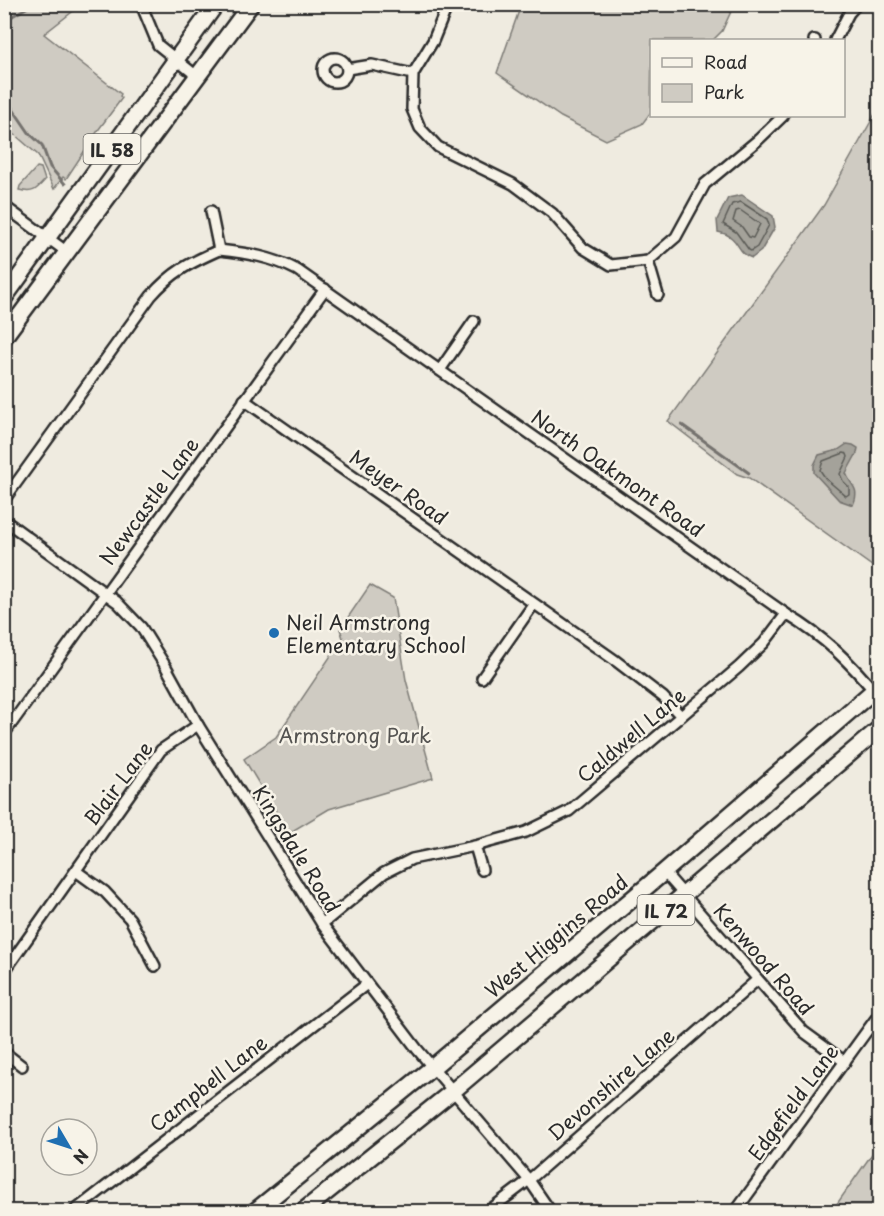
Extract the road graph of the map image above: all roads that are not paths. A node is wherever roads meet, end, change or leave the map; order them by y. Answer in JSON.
{"nodes":[{"id":1,"x":141,"y":4,"type":"edge"},
{"id":2,"x":216,"y":4,"type":"edge"},
{"id":3,"x":251,"y":4,"type":"edge"},
{"id":4,"x":448,"y":4,"type":"edge"},
{"id":5,"x":857,"y":4,"type":"edge"},
{"id":6,"x":836,"y":39,"type":"edge"},
{"id":7,"x":176,"y":60,"type":"junction"},
{"id":8,"x":347,"y":69,"type":"dead end"},
{"id":9,"x":413,"y":74,"type":"junction"},
{"id":10,"x":198,"y":77,"type":"junction"},
{"id":11,"x":782,"y":117,"type":"edge"},
{"id":12,"x":4,"y":206,"type":"edge"},
{"id":13,"x":212,"y":211,"type":"dead end"},
{"id":14,"x":48,"y":238,"type":"junction"},
{"id":15,"x":219,"y":250,"type":"junction"},
{"id":16,"x":67,"y":252,"type":"junction"},
{"id":17,"x":648,"y":261,"type":"junction"},
{"id":18,"x":324,"y":289,"type":"junction"},
{"id":19,"x":658,"y":295,"type":"dead end"},
{"id":20,"x":4,"y":298,"type":"edge"},
{"id":21,"x":474,"y":321,"type":"dead end"},
{"id":22,"x":4,"y":337,"type":"edge"},
{"id":23,"x":440,"y":370,"type":"junction"},
{"id":24,"x":244,"y":400,"type":"junction"},
{"id":25,"x":4,"y":500,"type":"edge"},
{"id":26,"x":4,"y":520,"type":"edge"},
{"id":27,"x":105,"y":593,"type":"junction"},
{"id":28,"x":533,"y":604,"type":"junction"},
{"id":29,"x":786,"y":614,"type":"junction"},
{"id":30,"x":482,"y":678,"type":"dead end"},
{"id":31,"x":877,"y":691,"type":"edge"},
{"id":32,"x":681,"y":716,"type":"junction"},
{"id":33,"x":198,"y":725,"type":"junction"},
{"id":34,"x":879,"y":728,"type":"edge"},
{"id":35,"x":4,"y":734,"type":"edge"},
{"id":36,"x":475,"y":846,"type":"junction"},
{"id":37,"x":482,"y":870,"type":"dead end"},
{"id":38,"x":76,"y":871,"type":"junction"},
{"id":39,"x":664,"y":872,"type":"junction"},
{"id":40,"x":684,"y":894,"type":"junction"},
{"id":41,"x":322,"y":924,"type":"junction"},
{"id":42,"x":155,"y":966,"type":"dead end"},
{"id":43,"x":4,"y":972,"type":"edge"},
{"id":44,"x":757,"y":980,"type":"junction"},
{"id":45,"x":367,"y":984,"type":"junction"},
{"id":46,"x":879,"y":1013,"type":"edge"},
{"id":47,"x":4,"y":1052,"type":"edge"},
{"id":48,"x":845,"y":1062,"type":"junction"},
{"id":49,"x":22,"y":1066,"type":"dead end"},
{"id":50,"x":433,"y":1067,"type":"junction"},
{"id":51,"x":453,"y":1091,"type":"junction"},
{"id":52,"x":529,"y":1180,"type":"junction"},
{"id":53,"x":73,"y":1212,"type":"edge"},
{"id":54,"x":254,"y":1212,"type":"edge"},
{"id":55,"x":302,"y":1212,"type":"edge"},
{"id":56,"x":487,"y":1212,"type":"edge"},
{"id":57,"x":551,"y":1212,"type":"edge"},
{"id":58,"x":735,"y":1212,"type":"edge"}],
"edges":[{"from":1,"to":7,"type":"street"},
{"from":2,"to":7,"type":"main road","number":"IL 58"},
{"from":3,"to":10,"type":"main road","number":"IL 58"},
{"from":4,"to":9,"type":"street"},
{"from":5,"to":6,"type":"street"},
{"from":7,"to":10,"type":"street"},
{"from":7,"to":14,"type":"main road","number":"IL 58"},
{"from":8,"to":9,"type":"street"},
{"from":9,"to":17,"type":"street"},
{"from":10,"to":16,"type":"main road","number":"IL 58"},
{"from":11,"to":17,"type":"street"},
{"from":12,"to":14,"type":"street"},
{"from":13,"to":15,"type":"street"},
{"from":14,"to":16,"type":"street"},
{"from":14,"to":20,"type":"main road","number":"IL 58"},
{"from":15,"to":18,"type":"street","name":"North Oakmont Road"},
{"from":15,"to":25,"type":"street"},
{"from":16,"to":22,"type":"main road","number":"IL 58"},
{"from":17,"to":19,"type":"street"},
{"from":18,"to":23,"type":"street","name":"North Oakmont Road"},
{"from":18,"to":24,"type":"street","name":"Newcastle Lane"},
{"from":21,"to":23,"type":"street"},
{"from":23,"to":29,"type":"street","name":"North Oakmont Road"},
{"from":24,"to":27,"type":"street","name":"Newcastle Lane"},
{"from":24,"to":28,"type":"street","name":"Meyer Road"},
{"from":26,"to":27,"type":"street","name":"Kingsdale Road"},
{"from":27,"to":33,"type":"street","name":"Kingsdale Road"},
{"from":27,"to":35,"type":"street","name":"Newcastle Lane"},
{"from":28,"to":30,"type":"street"},
{"from":28,"to":32,"type":"street","name":"Meyer Road"},
{"from":29,"to":31,"type":"street","name":"North Oakmont Road"},
{"from":29,"to":32,"type":"street","name":"Caldwell Lane"},
{"from":31,"to":39,"type":"main road","name":"West Higgins Road","number":"IL 72"},
{"from":32,"to":36,"type":"street","name":"Caldwell Lane"},
{"from":33,"to":38,"type":"street","name":"Blair Lane"},
{"from":33,"to":41,"type":"street","name":"Kingsdale Road"},
{"from":34,"to":40,"type":"main road","number":"IL 72"},
{"from":36,"to":37,"type":"street"},
{"from":36,"to":41,"type":"street","name":"Caldwell Lane"},
{"from":38,"to":42,"type":"street"},
{"from":38,"to":43,"type":"street","name":"Blair Lane"},
{"from":39,"to":40,"type":"street","name":"Kenwood Road"},
{"from":39,"to":50,"type":"main road","name":"West Higgins Road","number":"IL 72"},
{"from":40,"to":44,"type":"street","name":"Kenwood Road"},
{"from":40,"to":51,"type":"main road","number":"IL 72"},
{"from":41,"to":45,"type":"street","name":"Kingsdale Road"},
{"from":44,"to":48,"type":"street","name":"Kenwood Road"},
{"from":44,"to":52,"type":"street","name":"Devonshire Lane"},
{"from":45,"to":50,"type":"street","name":"Kingsdale Road"},
{"from":45,"to":53,"type":"street","name":"Campbell Lane"},
{"from":46,"to":48,"type":"street","name":"Edgefield Lane"},
{"from":47,"to":49,"type":"street"},
{"from":48,"to":58,"type":"street","name":"Edgefield Lane"},
{"from":50,"to":51,"type":"street","name":"Kingsdale Road"},
{"from":50,"to":54,"type":"main road","name":"West Higgins Road","number":"IL 72"},
{"from":51,"to":52,"type":"street","name":"Kingsdale Road"},
{"from":51,"to":55,"type":"main road","number":"IL 72"},
{"from":52,"to":56,"type":"street","name":"Devonshire Lane"},
{"from":52,"to":57,"type":"street","name":"Kingsdale Road"}]}
